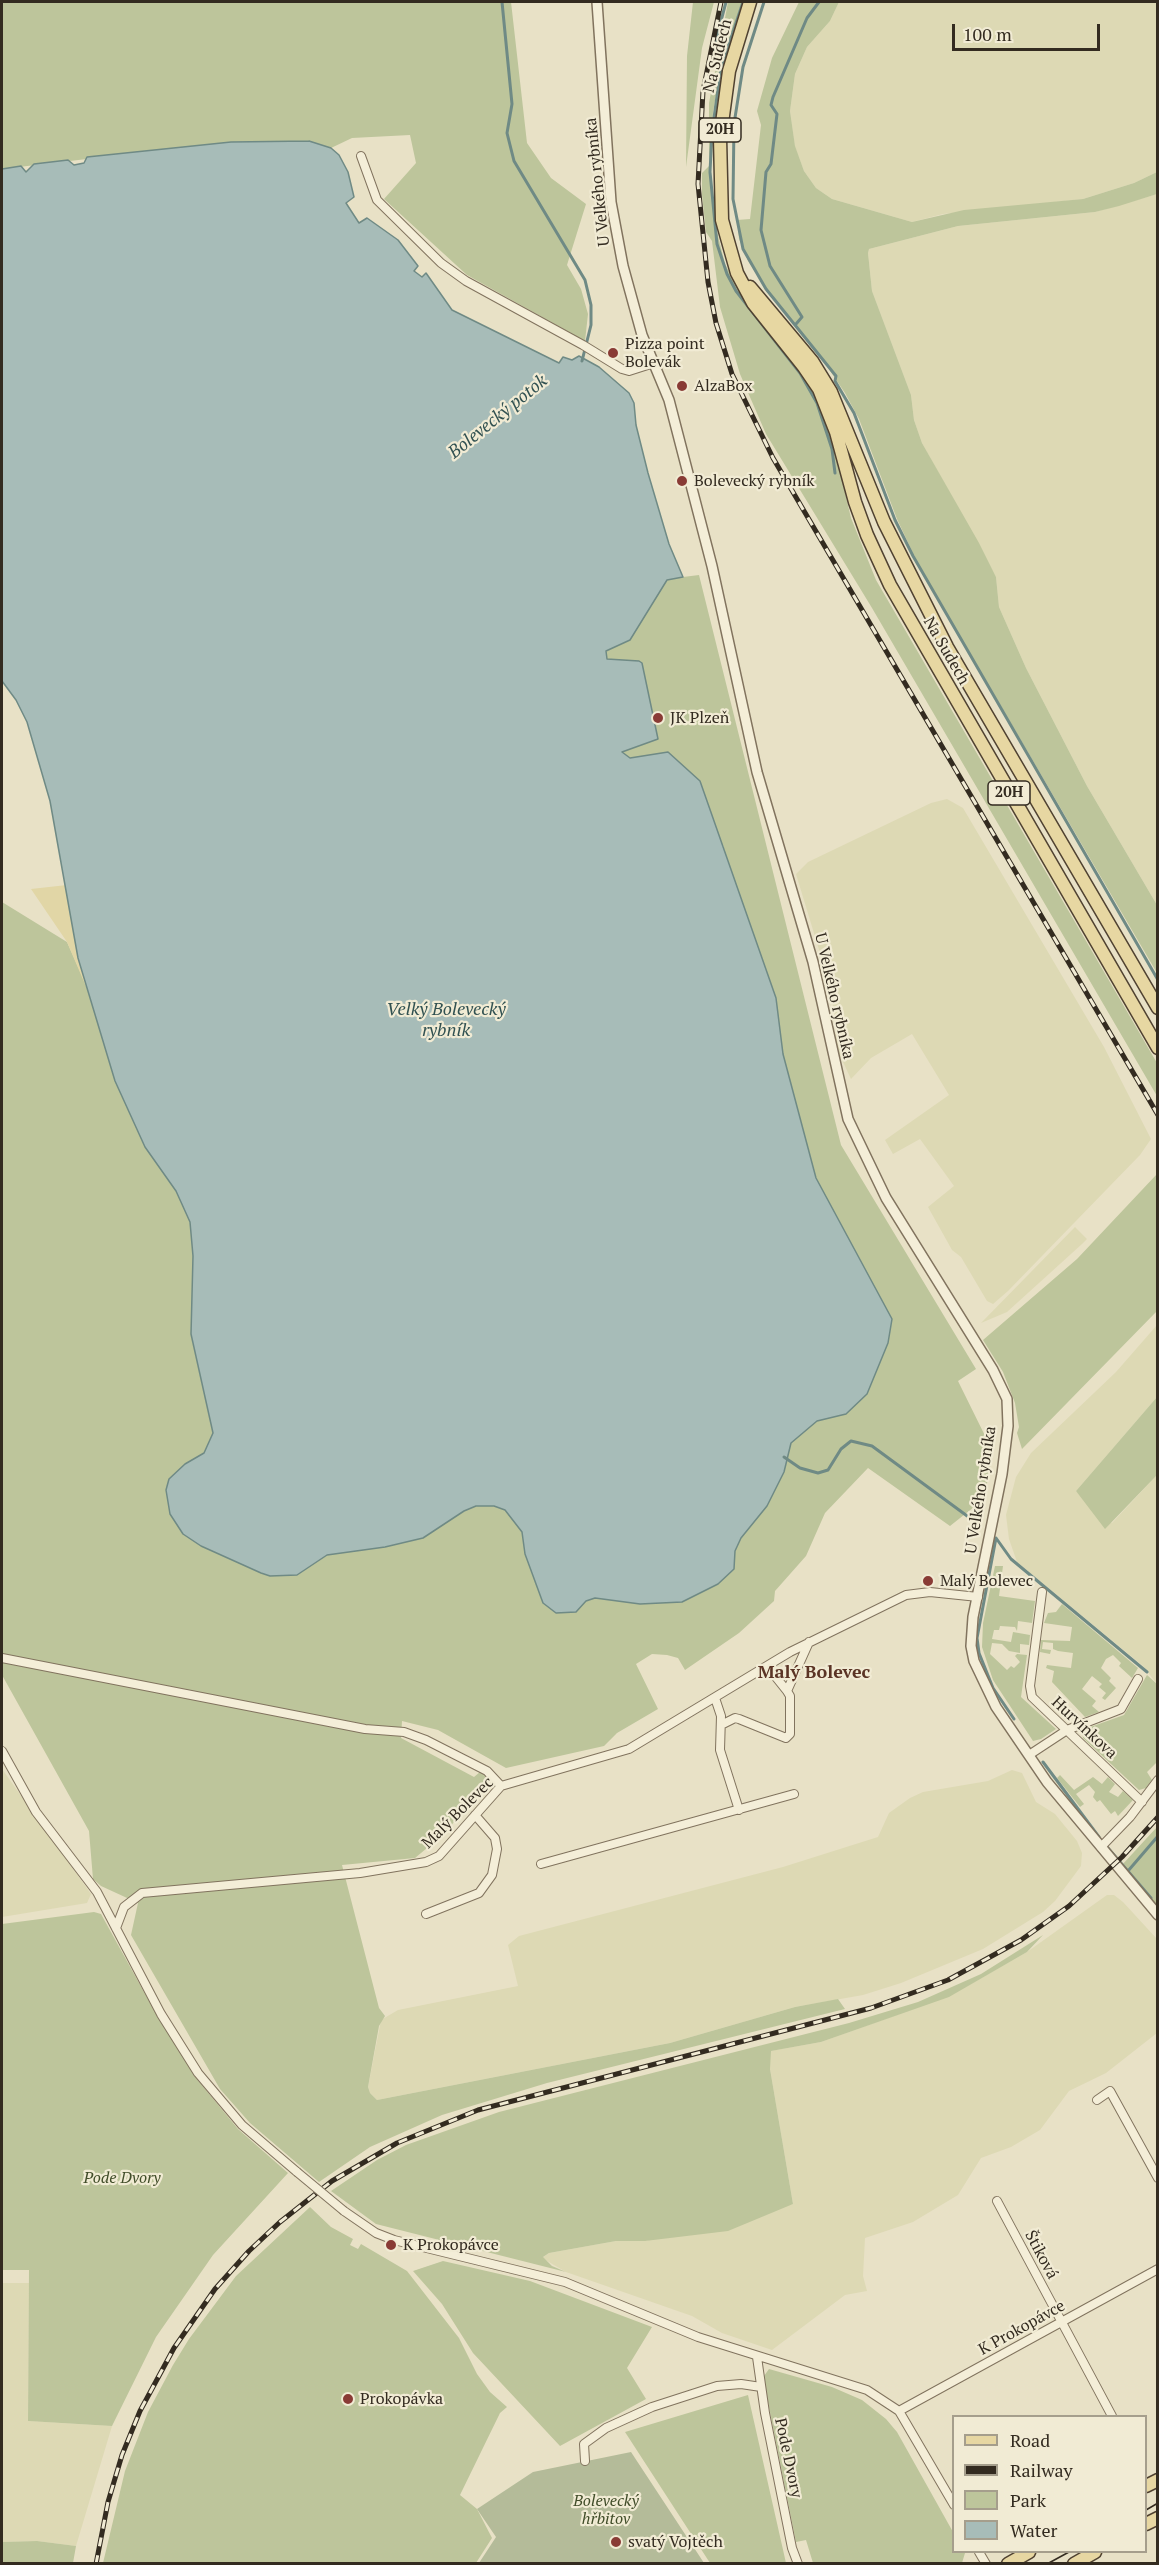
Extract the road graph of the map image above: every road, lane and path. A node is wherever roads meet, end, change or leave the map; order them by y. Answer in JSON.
{"nodes":[{"id":1,"x":597,"y":2,"type":"edge"},
{"id":2,"x":750,"y":2,"type":"edge"},
{"id":3,"x":361,"y":156,"type":"dead end"},
{"id":4,"x":733,"y":261,"type":"junction"},
{"id":5,"x":650,"y":364,"type":"junction"},
{"id":6,"x":1158,"y":1008,"type":"edge"},
{"id":7,"x":1158,"y":1048,"type":"edge"},
{"id":8,"x":1042,"y":1592,"type":"dead end"},
{"id":9,"x":978,"y":1597,"type":"junction"},
{"id":10,"x":809,"y":1642,"type":"junction"},
{"id":11,"x":2,"y":1658,"type":"edge"},
{"id":12,"x":768,"y":1666,"type":"junction"},
{"id":13,"x":1138,"y":1679,"type":"dead end"},
{"id":14,"x":787,"y":1691,"type":"junction"},
{"id":15,"x":715,"y":1698,"type":"junction"},
{"id":16,"x":721,"y":1725,"type":"junction"},
{"id":17,"x":1067,"y":1730,"type":"junction"},
{"id":18,"x":2,"y":1751,"type":"edge"},
{"id":19,"x":1029,"y":1755,"type":"junction"},
{"id":20,"x":1158,"y":1780,"type":"edge"},
{"id":21,"x":501,"y":1786,"type":"junction"},
{"id":22,"x":794,"y":1794,"type":"dead end"},
{"id":23,"x":1142,"y":1802,"type":"junction"},
{"id":24,"x":739,"y":1810,"type":"junction"},
{"id":25,"x":475,"y":1815,"type":"junction"},
{"id":26,"x":1101,"y":1847,"type":"junction"},
{"id":27,"x":541,"y":1864,"type":"dead end"},
{"id":28,"x":426,"y":1914,"type":"dead end"},
{"id":29,"x":1158,"y":1915,"type":"edge"},
{"id":30,"x":116,"y":1928,"type":"junction"},
{"id":31,"x":1097,"y":2100,"type":"dead end"},
{"id":32,"x":1158,"y":2178,"type":"edge"},
{"id":33,"x":997,"y":2201,"type":"dead end"},
{"id":34,"x":1158,"y":2269,"type":"edge"},
{"id":35,"x":1062,"y":2322,"type":"junction"},
{"id":36,"x":757,"y":2357,"type":"junction"},
{"id":37,"x":761,"y":2387,"type":"junction"},
{"id":38,"x":899,"y":2411,"type":"junction"},
{"id":39,"x":1111,"y":2415,"type":"edge"},
{"id":40,"x":585,"y":2461,"type":"dead end"},
{"id":41,"x":952,"y":2502,"type":"edge"},
{"id":42,"x":1027,"y":2553,"type":"edge"},
{"id":43,"x":1093,"y":2553,"type":"edge"},
{"id":44,"x":798,"y":2564,"type":"edge"},
{"id":45,"x":1008,"y":2564,"type":"edge"},
{"id":46,"x":1074,"y":2564,"type":"edge"}],
"edges":[{"from":1,"to":5,"type":"street","name":"U Velkého rybníka"},
{"from":2,"to":4,"type":"main road","name":"Na Sudech","number":"20H"},
{"from":3,"to":5,"type":"street"},
{"from":4,"to":6,"type":"main road","name":"Na Sudech","number":"20H"},
{"from":4,"to":7,"type":"main road","name":"Na Sudech","number":"20H"},
{"from":5,"to":9,"type":"street","name":"U Velkého rybníka"},
{"from":8,"to":17,"type":"street","name":"Hurvínkova"},
{"from":9,"to":10,"type":"street","name":"Malý Bolevec"},
{"from":9,"to":19,"type":"street","name":"U Velkého rybníka"},
{"from":10,"to":12,"type":"street","name":"Malý Bolevec"},
{"from":10,"to":14,"type":"street"},
{"from":11,"to":21,"type":"street"},
{"from":12,"to":14,"type":"street"},
{"from":12,"to":15,"type":"street","name":"Malý Bolevec"},
{"from":13,"to":17,"type":"street"},
{"from":14,"to":16,"type":"street"},
{"from":15,"to":16,"type":"street"},
{"from":15,"to":21,"type":"street","name":"Malý Bolevec"},
{"from":16,"to":24,"type":"street"},
{"from":17,"to":19,"type":"street"},
{"from":17,"to":23,"type":"street","name":"Hurvínkova"},
{"from":18,"to":30,"type":"street"},
{"from":19,"to":26,"type":"street","name":"U Velkého rybníka"},
{"from":20,"to":23,"type":"street"},
{"from":21,"to":25,"type":"street","name":"Malý Bolevec"},
{"from":22,"to":24,"type":"street"},
{"from":23,"to":26,"type":"street"},
{"from":24,"to":27,"type":"street"},
{"from":25,"to":28,"type":"street"},
{"from":25,"to":30,"type":"street","name":"Malý Bolevec"},
{"from":26,"to":29,"type":"street","name":"U Velkého rybníka"},
{"from":30,"to":36,"type":"street","bridge":true},
{"from":31,"to":32,"type":"street"},
{"from":33,"to":35,"type":"street","name":"Štiková"},
{"from":34,"to":35,"type":"street","name":"K Prokopávce"},
{"from":35,"to":38,"type":"street","name":"K Prokopávce"},
{"from":35,"to":39,"type":"street","name":"Štiková"},
{"from":36,"to":37,"type":"street","name":"Pode Dvory"},
{"from":36,"to":38,"type":"street"},
{"from":37,"to":40,"type":"street"},
{"from":37,"to":44,"type":"street","name":"Pode Dvory"},
{"from":38,"to":41,"type":"street"},
{"from":42,"to":45,"type":"main road"},
{"from":43,"to":46,"type":"main road"}]}
